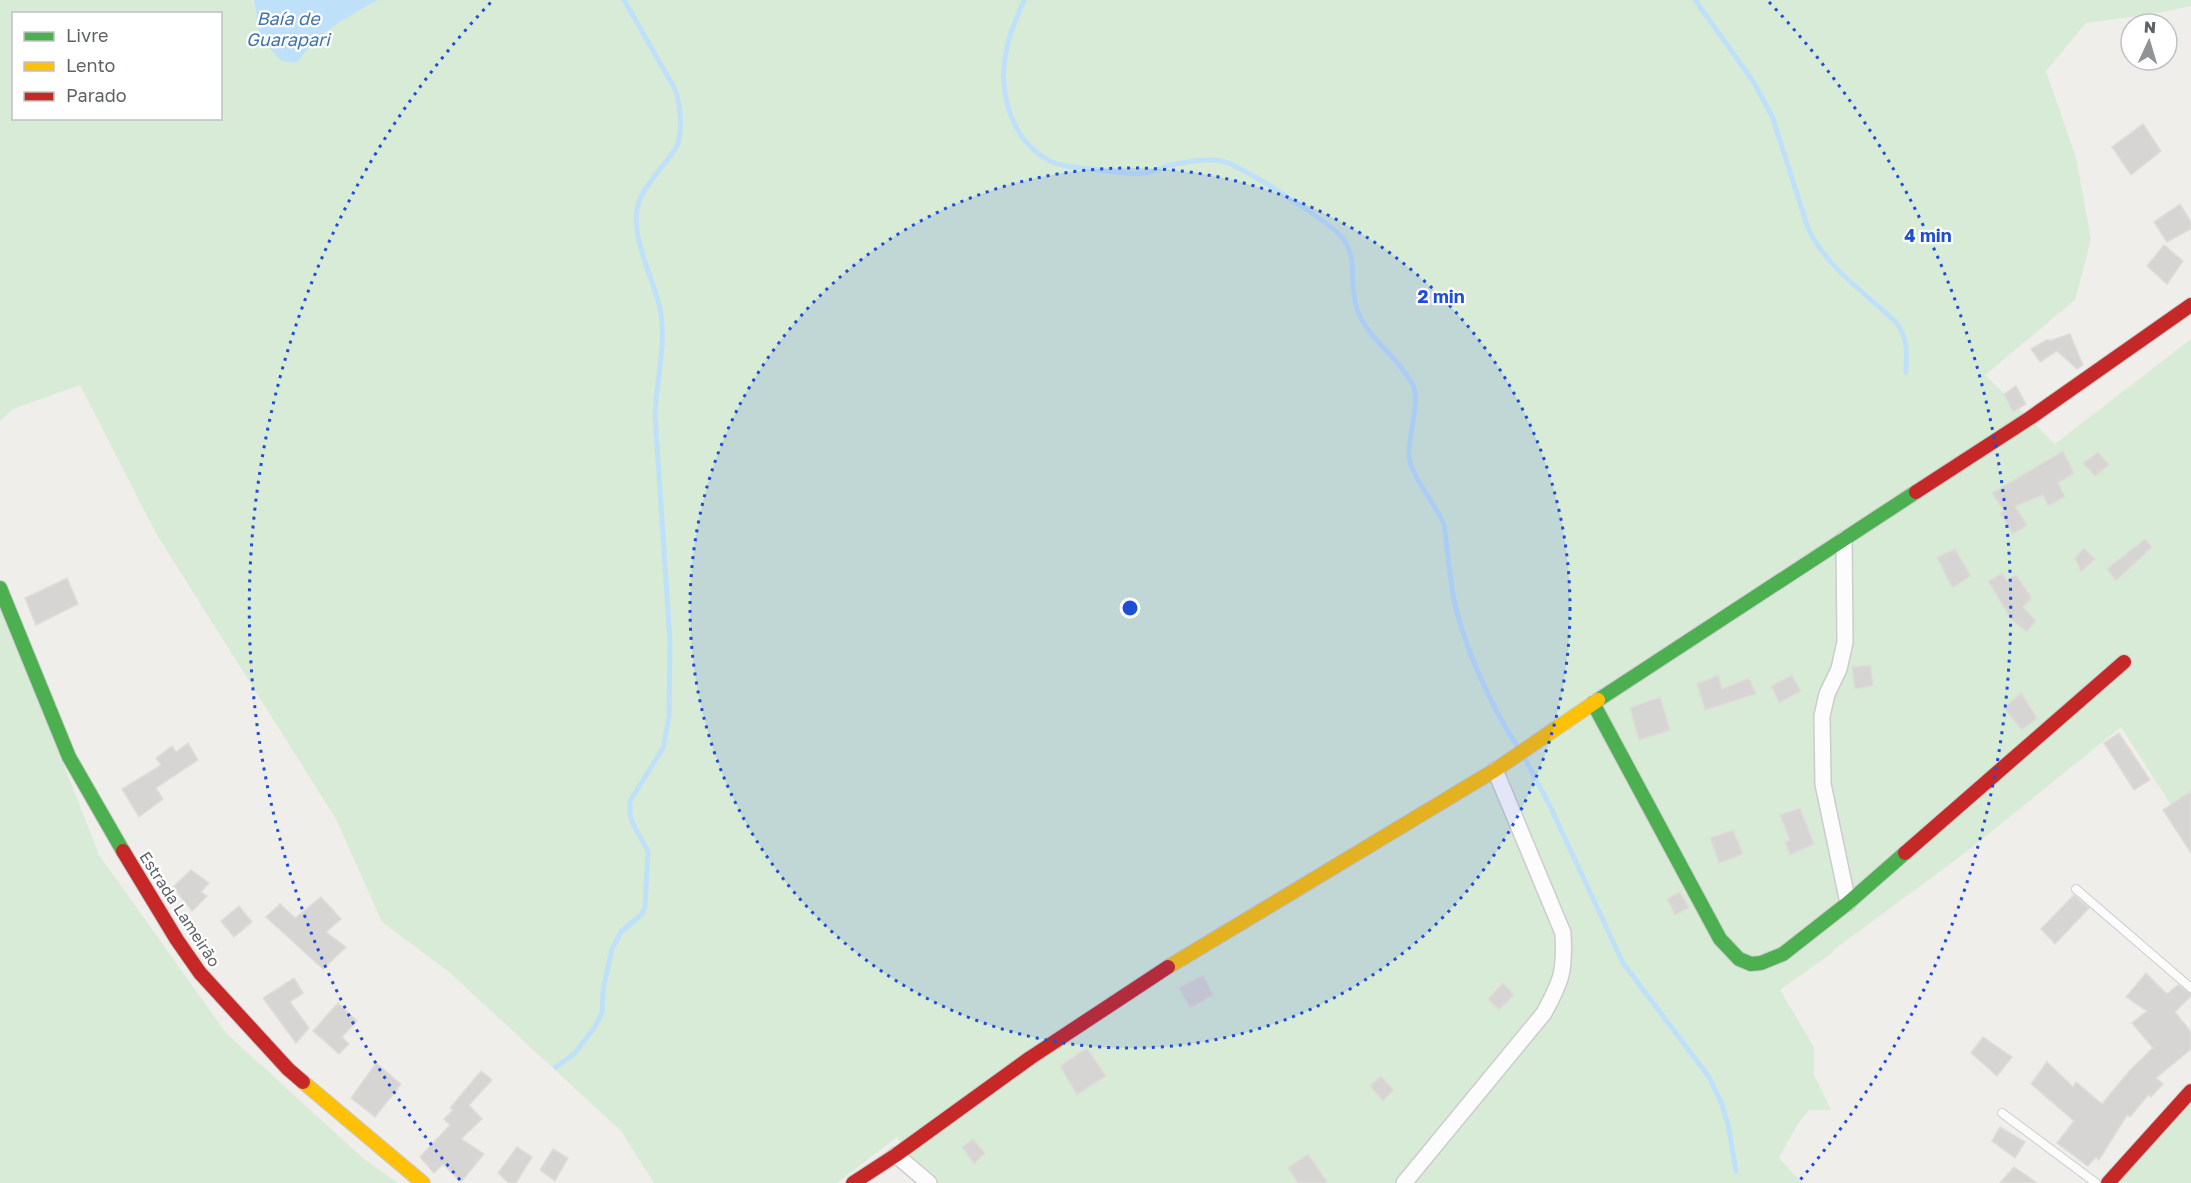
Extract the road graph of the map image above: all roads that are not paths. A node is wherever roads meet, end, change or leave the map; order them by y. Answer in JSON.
{"nodes":[{"id":1,"x":2191,"y":305,"type":"edge"},
{"id":2,"x":1844,"y":539,"type":"junction"},
{"id":3,"x":0,"y":588,"type":"edge"},
{"id":4,"x":2124,"y":662,"type":"dead end"},
{"id":5,"x":1593,"y":703,"type":"junction"},
{"id":6,"x":1495,"y":770,"type":"junction"},
{"id":7,"x":2076,"y":889,"type":"dead end"},
{"id":8,"x":1848,"y":903,"type":"junction"},
{"id":9,"x":2191,"y":988,"type":"edge"},
{"id":10,"x":2191,"y":1091,"type":"edge"},
{"id":11,"x":2002,"y":1113,"type":"dead end"},
{"id":12,"x":896,"y":1155,"type":"junction"},
{"id":13,"x":423,"y":1183,"type":"edge"},
{"id":14,"x":853,"y":1183,"type":"edge"},
{"id":15,"x":929,"y":1183,"type":"edge"},
{"id":16,"x":1404,"y":1183,"type":"edge"},
{"id":17,"x":2096,"y":1183,"type":"edge"},
{"id":18,"x":2108,"y":1183,"type":"edge"}],
"edges":[{"from":1,"to":2,"type":"street"},
{"from":2,"to":5,"type":"street"},
{"from":2,"to":8,"type":"street"},
{"from":3,"to":13,"type":"street","name":"Estrada Lameirão"},
{"from":4,"to":8,"type":"street"},
{"from":5,"to":6,"type":"street"},
{"from":5,"to":8,"type":"street"},
{"from":6,"to":12,"type":"street"},
{"from":6,"to":16,"type":"street"},
{"from":7,"to":9,"type":"lane"},
{"from":10,"to":18,"type":"street"},
{"from":11,"to":17,"type":"lane"},
{"from":12,"to":14,"type":"street"},
{"from":12,"to":15,"type":"street"}]}
